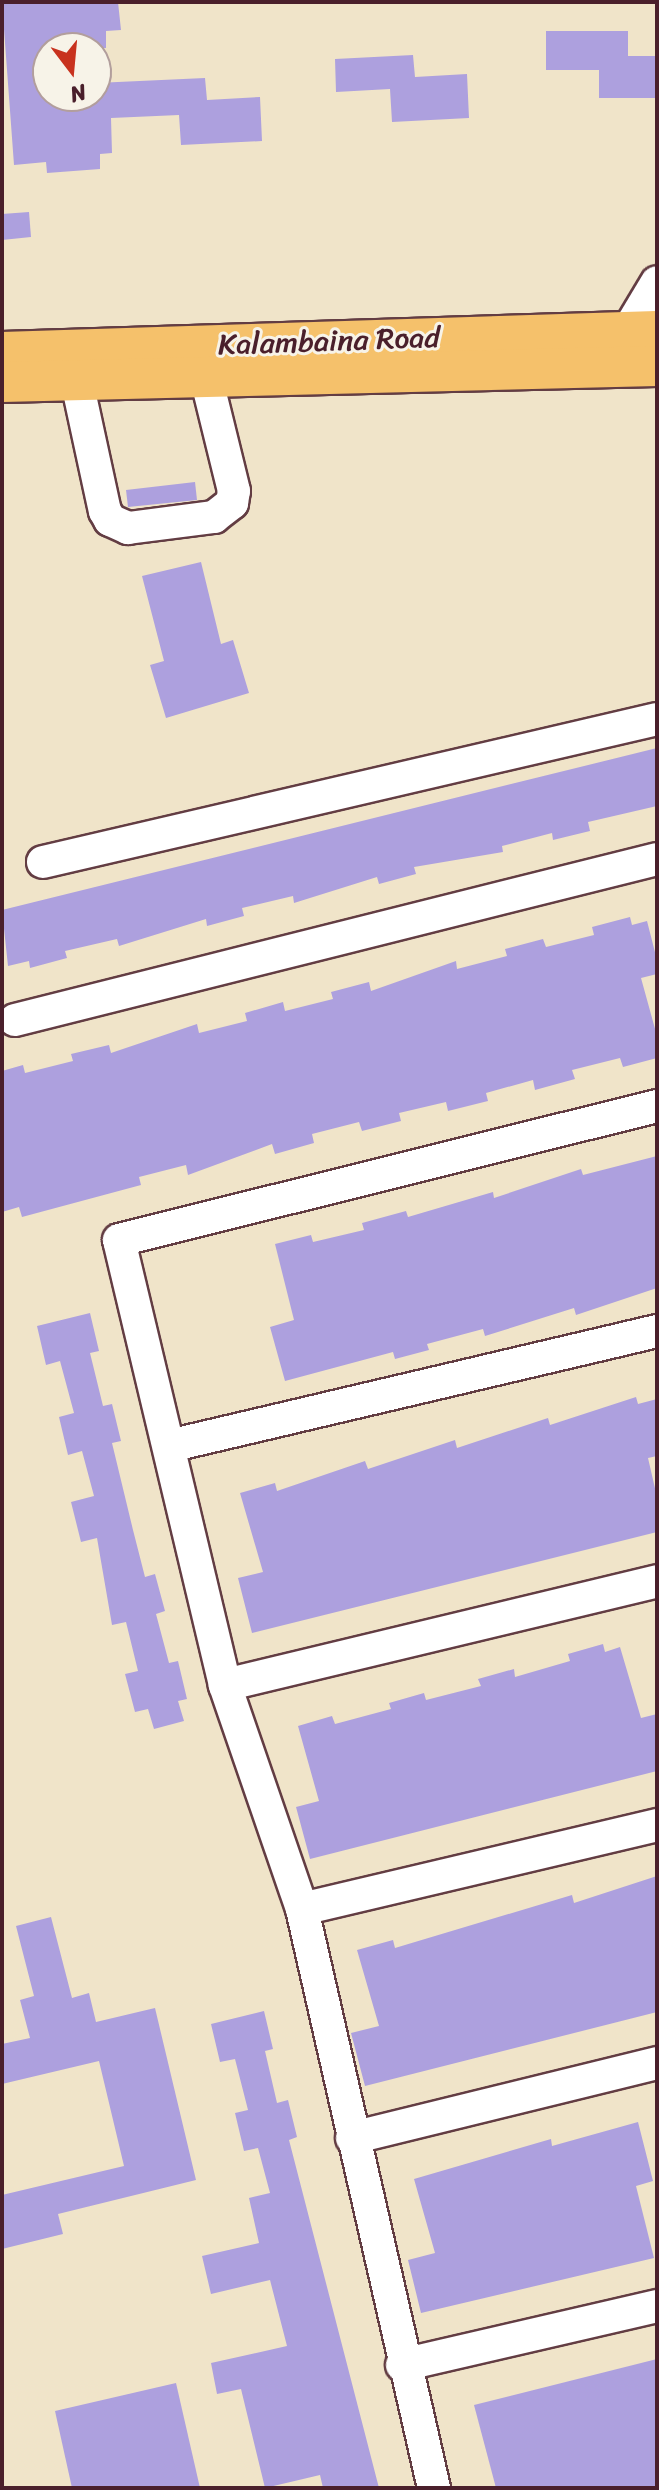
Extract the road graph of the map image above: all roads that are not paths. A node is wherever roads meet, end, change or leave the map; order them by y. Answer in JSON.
{"nodes":[{"id":1,"x":657,"y":282,"type":"edge"},
{"id":2,"x":642,"y":332,"type":"edge"},
{"id":3,"x":2,"y":352,"type":"edge"},
{"id":4,"x":657,"y":366,"type":"edge"},
{"id":5,"x":206,"y":377,"type":"junction"},
{"id":6,"x":2,"y":382,"type":"edge"},
{"id":7,"x":77,"y":382,"type":"junction"},
{"id":8,"x":657,"y":719,"type":"edge"},
{"id":9,"x":657,"y":859,"type":"edge"},
{"id":10,"x":43,"y":862,"type":"dead end"},
{"id":11,"x":15,"y":1020,"type":"dead end"},
{"id":12,"x":657,"y":1106,"type":"edge"},
{"id":13,"x":657,"y":1331,"type":"edge"},
{"id":14,"x":169,"y":1446,"type":"junction"},
{"id":15,"x":657,"y":1581,"type":"edge"},
{"id":16,"x":225,"y":1685,"type":"junction"},
{"id":17,"x":657,"y":1825,"type":"edge"},
{"id":18,"x":302,"y":1909,"type":"junction"},
{"id":19,"x":657,"y":2063,"type":"edge"},
{"id":20,"x":352,"y":2138,"type":"junction"},
{"id":21,"x":657,"y":2306,"type":"edge"},
{"id":22,"x":402,"y":2365,"type":"junction"},
{"id":23,"x":434,"y":2488,"type":"edge"}],
"edges":[{"from":1,"to":2,"type":"street"},
{"from":2,"to":3,"type":"main road","name":"Kalambaina Road"},
{"from":4,"to":5,"type":"main road","name":"Kalambaina Road"},
{"from":5,"to":7,"type":"main road","name":"Kalambaina Road"},
{"from":5,"to":7,"type":"street"},
{"from":6,"to":7,"type":"main road","name":"Kalambaina Road"},
{"from":8,"to":10,"type":"street"},
{"from":9,"to":11,"type":"street"},
{"from":12,"to":14,"type":"street"},
{"from":13,"to":14,"type":"street"},
{"from":14,"to":16,"type":"street"},
{"from":15,"to":16,"type":"street"},
{"from":16,"to":18,"type":"street"},
{"from":17,"to":18,"type":"street"},
{"from":18,"to":20,"type":"street"},
{"from":19,"to":20,"type":"street"},
{"from":20,"to":22,"type":"street"},
{"from":21,"to":22,"type":"street"},
{"from":22,"to":23,"type":"street"}]}
